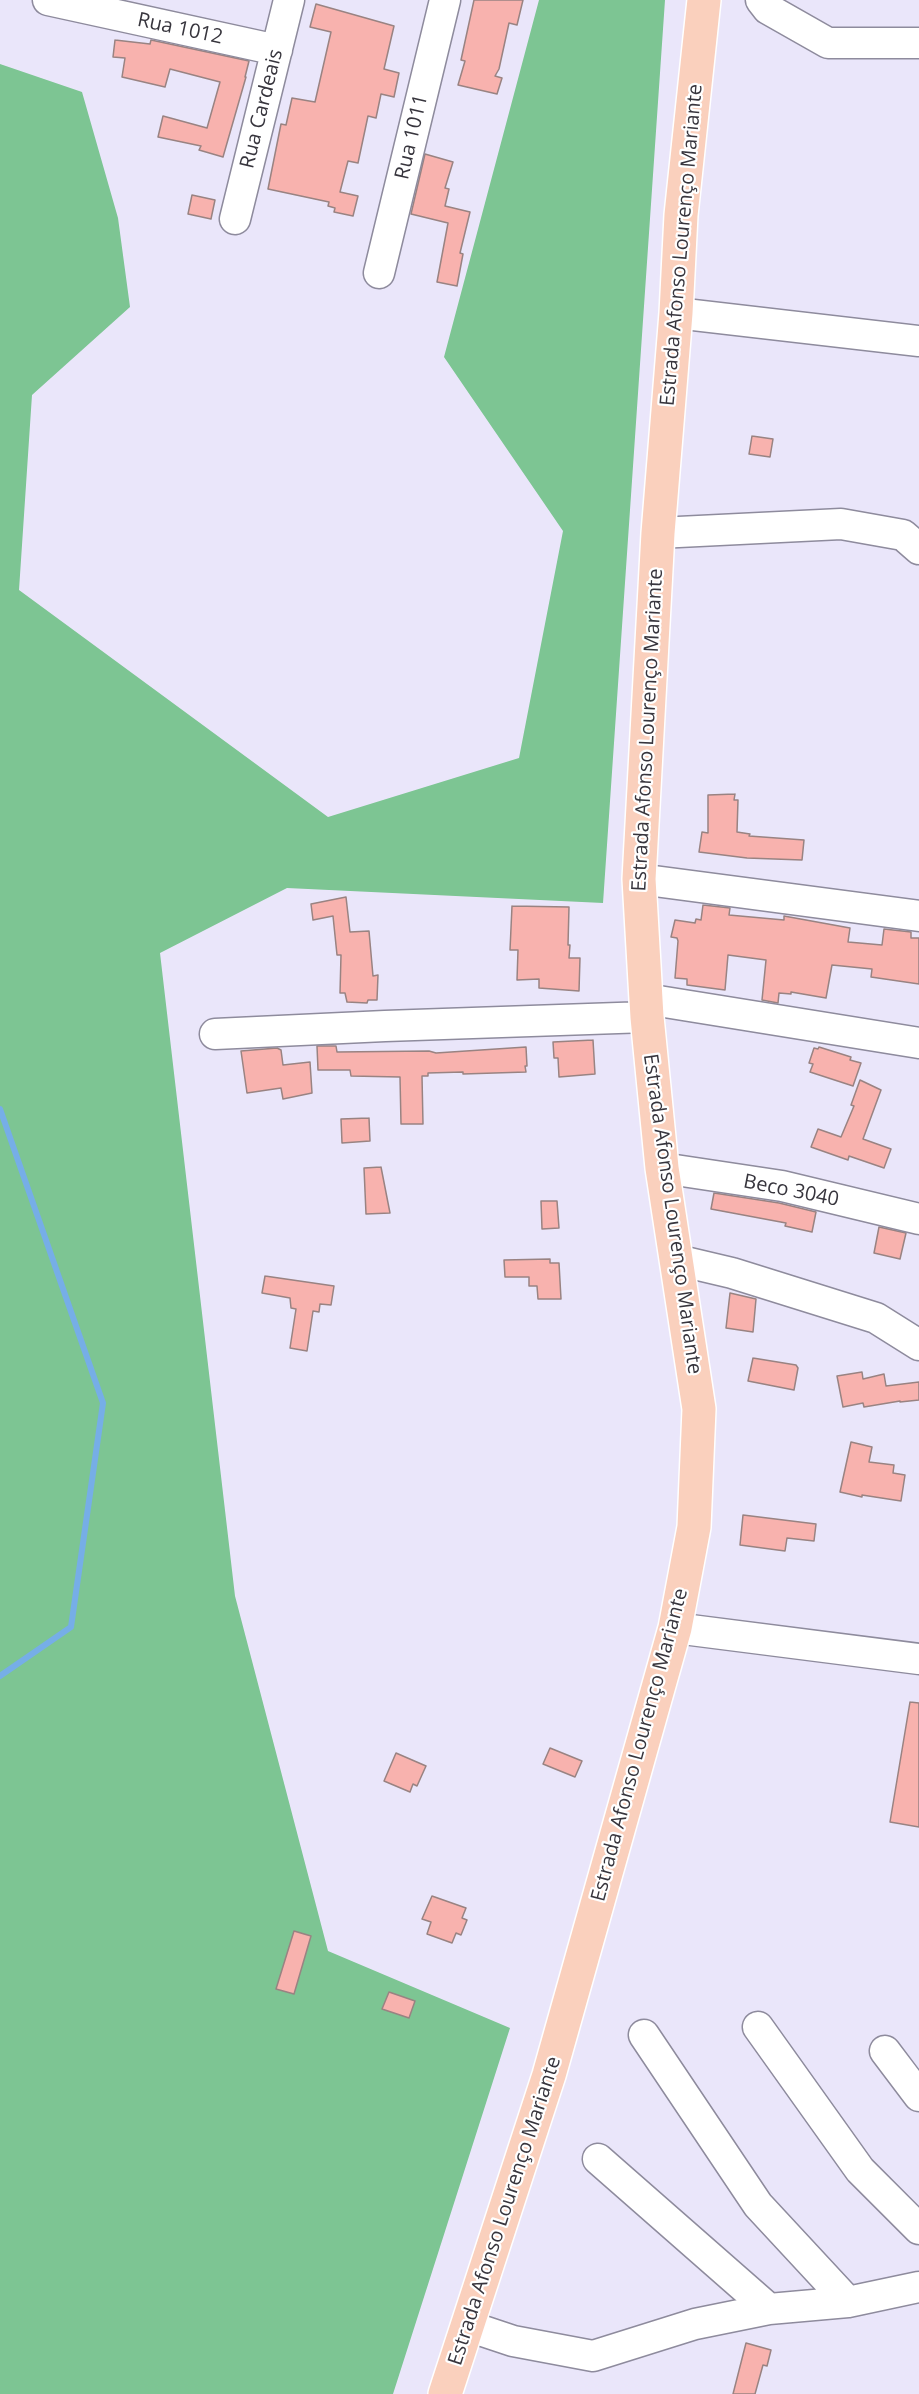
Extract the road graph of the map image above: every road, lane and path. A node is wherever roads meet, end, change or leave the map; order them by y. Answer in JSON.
{"nodes":[{"id":1,"x":48,"y":0,"type":"edge"},
{"id":2,"x":289,"y":0,"type":"edge"},
{"id":3,"x":445,"y":0,"type":"edge"},
{"id":4,"x":704,"y":0,"type":"edge"},
{"id":5,"x":761,"y":0,"type":"edge"},
{"id":6,"x":919,"y":43,"type":"edge"},
{"id":7,"x":277,"y":50,"type":"junction"},
{"id":8,"x":235,"y":219,"type":"dead end"},
{"id":9,"x":380,"y":273,"type":"dead end"},
{"id":10,"x":676,"y":313,"type":"junction"},
{"id":11,"x":919,"y":341,"type":"edge"},
{"id":12,"x":658,"y":533,"type":"junction"},
{"id":13,"x":919,"y":549,"type":"edge"},
{"id":14,"x":639,"y":879,"type":"junction"},
{"id":15,"x":919,"y":916,"type":"edge"},
{"id":16,"x":646,"y":1008,"type":"junction"},
{"id":17,"x":215,"y":1034,"type":"dead end"},
{"id":18,"x":919,"y":1043,"type":"edge"},
{"id":19,"x":663,"y":1168,"type":"junction"},
{"id":20,"x":919,"y":1219,"type":"edge"},
{"id":21,"x":677,"y":1260,"type":"junction"},
{"id":22,"x":919,"y":1345,"type":"edge"},
{"id":23,"x":677,"y":1622,"type":"junction"},
{"id":24,"x":919,"y":1643,"type":"edge"},
{"id":25,"x":919,"y":1659,"type":"edge"},
{"id":26,"x":758,"y":2027,"type":"dead end"},
{"id":27,"x":644,"y":2036,"type":"dead end"},
{"id":28,"x":885,"y":2051,"type":"dead end"},
{"id":29,"x":919,"y":2096,"type":"edge"},
{"id":30,"x":598,"y":2159,"type":"dead end"},
{"id":31,"x":919,"y":2229,"type":"edge"},
{"id":32,"x":919,"y":2287,"type":"edge"},
{"id":33,"x":848,"y":2302,"type":"junction"},
{"id":34,"x":769,"y":2309,"type":"junction"},
{"id":35,"x":468,"y":2326,"type":"junction"},
{"id":36,"x":446,"y":2394,"type":"edge"}],
"edges":[{"from":1,"to":7,"type":"street","name":"Rua 1012"},
{"from":2,"to":7,"type":"street","name":"Rua Cardeais"},
{"from":3,"to":9,"type":"street","name":"Rua 1011"},
{"from":4,"to":10,"type":"main road","name":"Estrada Afonso Lourenço Mariante"},
{"from":5,"to":6,"type":"street"},
{"from":7,"to":8,"type":"street","name":"Rua Cardeais"},
{"from":10,"to":11,"type":"street"},
{"from":10,"to":12,"type":"main road","name":"Estrada Afonso Lourenço Mariante"},
{"from":12,"to":13,"type":"street"},
{"from":12,"to":14,"type":"main road","name":"Estrada Afonso Lourenço Mariante"},
{"from":14,"to":15,"type":"street"},
{"from":14,"to":16,"type":"main road","name":"Estrada Afonso Lourenço Mariante"},
{"from":16,"to":17,"type":"street"},
{"from":16,"to":18,"type":"street"},
{"from":16,"to":19,"type":"main road","name":"Estrada Afonso Lourenço Mariante"},
{"from":19,"to":20,"type":"street","name":"Beco 3040"},
{"from":19,"to":21,"type":"main road","name":"Estrada Afonso Lourenço Mariante"},
{"from":21,"to":22,"type":"street"},
{"from":21,"to":23,"type":"main road","name":"Estrada Afonso Lourenço Mariante"},
{"from":23,"to":24,"type":"street"},
{"from":23,"to":25,"type":"street"},
{"from":23,"to":35,"type":"main road","name":"Estrada Afonso Lourenço Mariante"},
{"from":26,"to":31,"type":"street"},
{"from":27,"to":33,"type":"street"},
{"from":28,"to":29,"type":"street"},
{"from":30,"to":34,"type":"street"},
{"from":32,"to":33,"type":"street"},
{"from":33,"to":34,"type":"street"},
{"from":34,"to":35,"type":"street"},
{"from":35,"to":36,"type":"main road","name":"Estrada Afonso Lourenço Mariante"}]}
